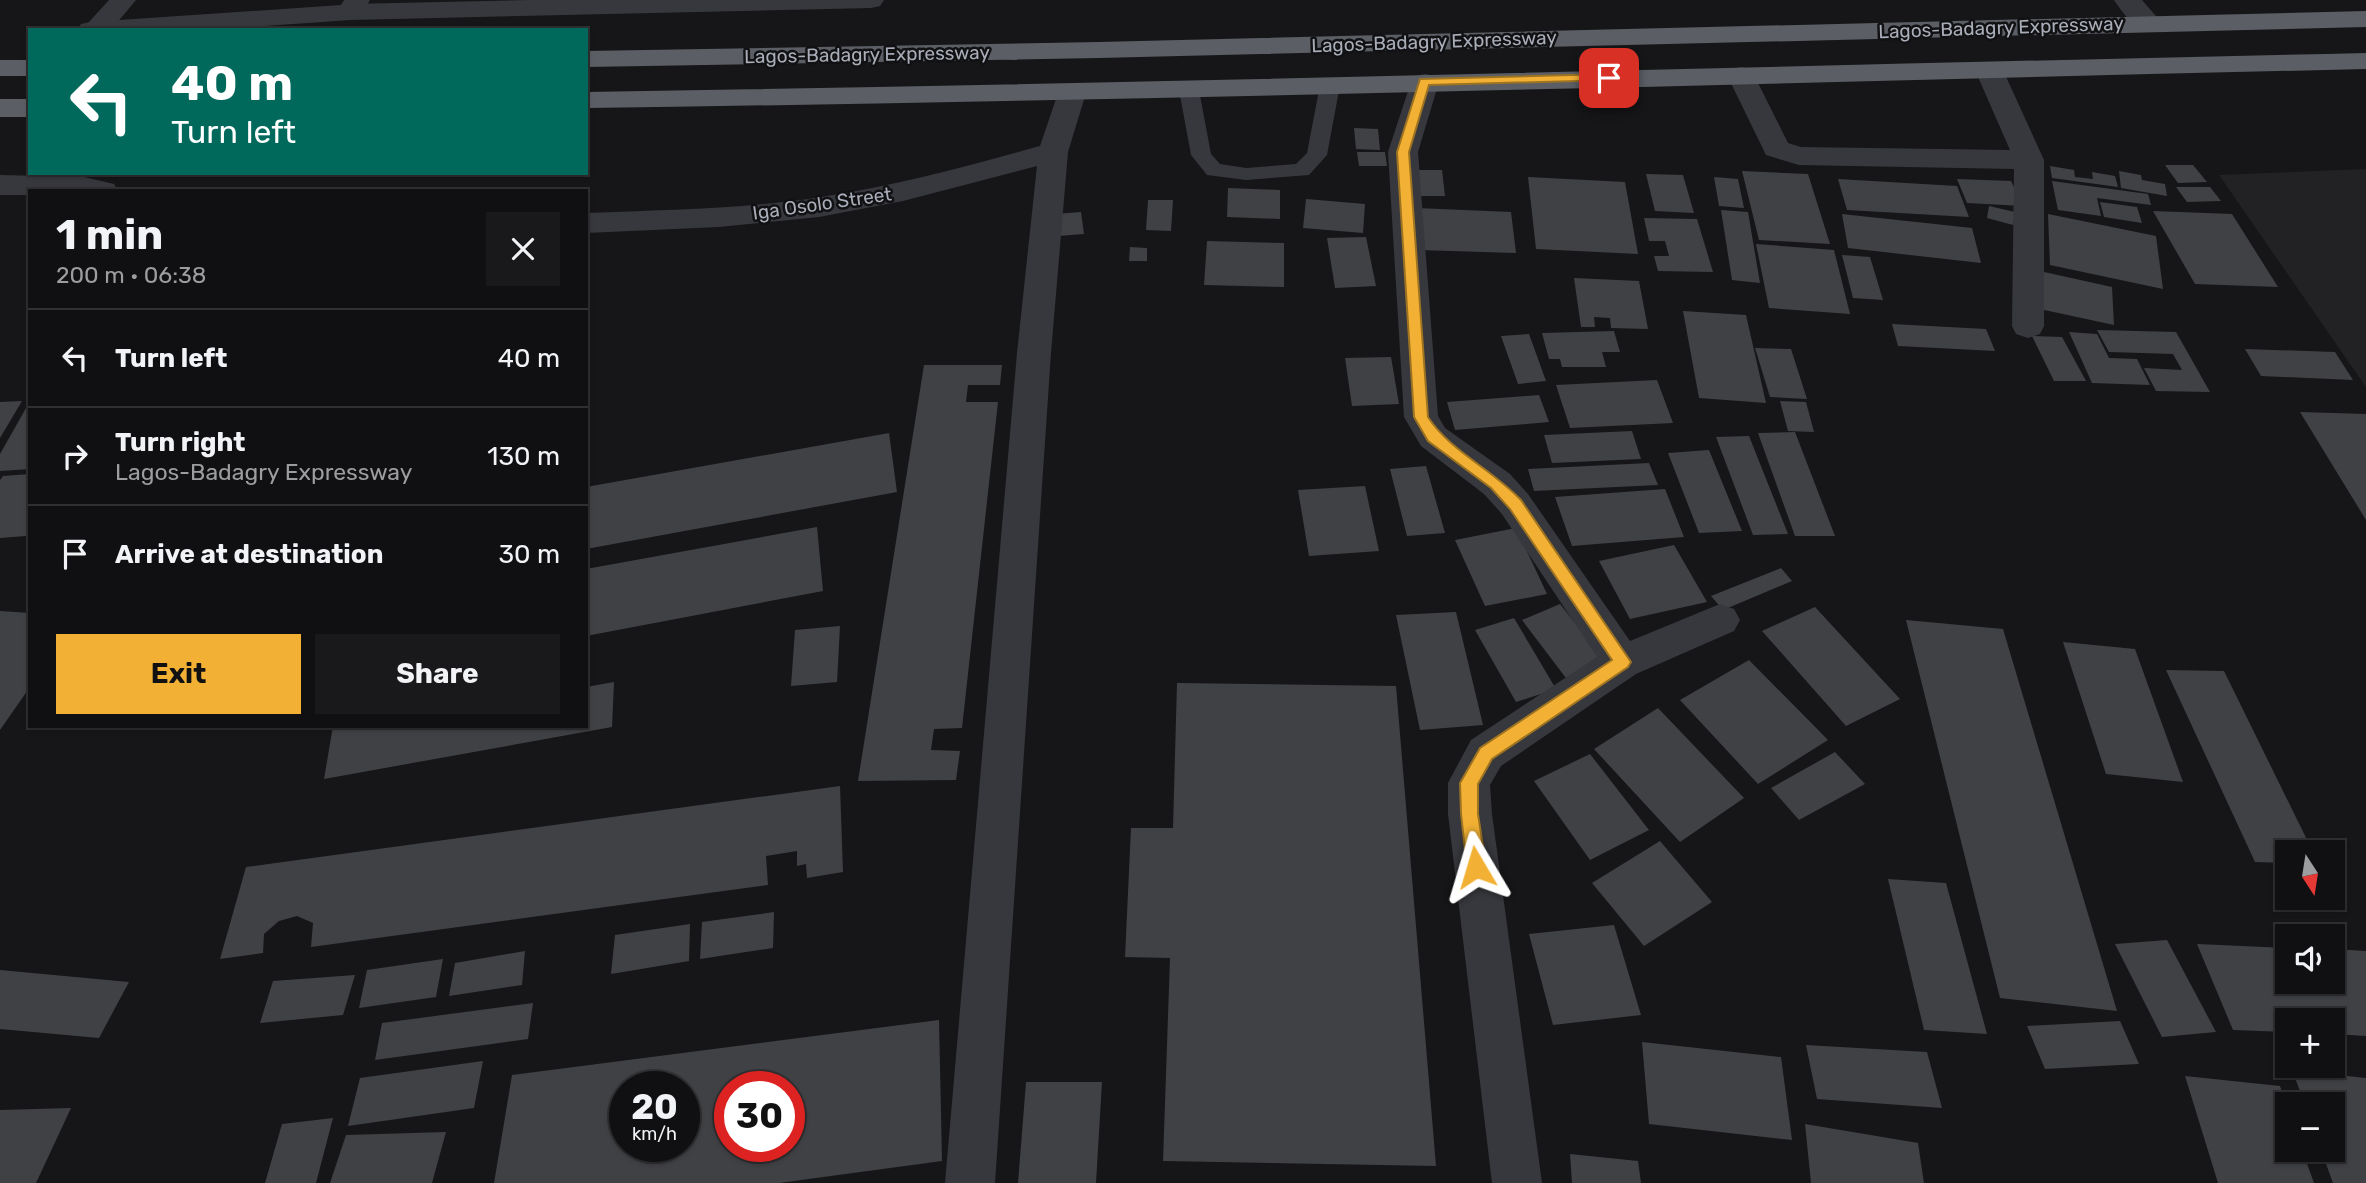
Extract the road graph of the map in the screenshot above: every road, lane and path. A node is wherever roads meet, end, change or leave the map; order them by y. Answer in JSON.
{"nodes":[{"id":1,"x":123,"y":0,"type":"edge"},
{"id":2,"x":871,"y":0,"type":"edge"},
{"id":3,"x":2127,"y":0,"type":"edge"},
{"id":4,"x":353,"y":6,"type":"edge"},
{"id":5,"x":2366,"y":19,"type":"edge"},
{"id":6,"x":2149,"y":23,"type":"junction"},
{"id":7,"x":95,"y":28,"type":"edge"},
{"id":8,"x":105,"y":28,"type":"edge"},
{"id":9,"x":588,"y":59,"type":"edge"},
{"id":10,"x":2366,"y":61,"type":"edge"},
{"id":11,"x":0,"y":68,"type":"edge"},
{"id":12,"x":28,"y":68,"type":"edge"},
{"id":13,"x":1989,"y":70,"type":"junction"},
{"id":14,"x":1741,"y":75,"type":"junction"},
{"id":15,"x":1424,"y":82,"type":"junction"},
{"id":16,"x":1331,"y":85,"type":"junction"},
{"id":17,"x":1189,"y":89,"type":"junction"},
{"id":18,"x":1072,"y":93,"type":"junction"},
{"id":19,"x":588,"y":100,"type":"edge"},
{"id":20,"x":0,"y":108,"type":"edge"},
{"id":21,"x":28,"y":108,"type":"edge"},
{"id":22,"x":1053,"y":152,"type":"junction"},
{"id":23,"x":2029,"y":159,"type":"junction"},
{"id":24,"x":28,"y":161,"type":"edge"},
{"id":25,"x":5,"y":184,"type":"edge"},
{"id":26,"x":94,"y":189,"type":"edge"},
{"id":27,"x":588,"y":223,"type":"edge"},
{"id":28,"x":2028,"y":327,"type":"dead end"},
{"id":29,"x":1720,"y":620,"type":"dead end"},
{"id":30,"x":1622,"y":662,"type":"junction"},
{"id":31,"x":970,"y":1183,"type":"edge"},
{"id":32,"x":1517,"y":1183,"type":"edge"}],
"edges":[{"from":1,"to":7,"type":"street"},
{"from":2,"to":4,"type":"street"},
{"from":3,"to":6,"type":"street"},
{"from":4,"to":8,"type":"street"},
{"from":5,"to":6,"type":"highway","name":"Lagos-Badagry Expressway"},
{"from":6,"to":9,"type":"highway","name":"Lagos-Badagry Expressway"},
{"from":10,"to":13,"type":"highway","name":"Lagos-Badagry Expressway"},
{"from":11,"to":12,"type":"highway"},
{"from":13,"to":14,"type":"highway","name":"Lagos-Badagry Expressway"},
{"from":13,"to":23,"type":"street"},
{"from":14,"to":15,"type":"highway","name":"Lagos-Badagry Expressway"},
{"from":14,"to":23,"type":"street"},
{"from":15,"to":16,"type":"highway","name":"Lagos-Badagry Expressway"},
{"from":15,"to":30,"type":"street"},
{"from":16,"to":17,"type":"highway","name":"Lagos-Badagry Expressway"},
{"from":16,"to":17,"type":"lane"},
{"from":17,"to":18,"type":"highway","name":"Lagos-Badagry Expressway"},
{"from":18,"to":19,"type":"highway","name":"Lagos-Badagry Expressway"},
{"from":18,"to":22,"type":"street"},
{"from":20,"to":21,"type":"highway"},
{"from":22,"to":27,"type":"street","name":"Iga Osolo Street"},
{"from":22,"to":31,"type":"street"},
{"from":23,"to":28,"type":"street"},
{"from":24,"to":25,"type":"street"},
{"from":25,"to":26,"type":"street"},
{"from":29,"to":30,"type":"street"},
{"from":30,"to":32,"type":"street"}]}
